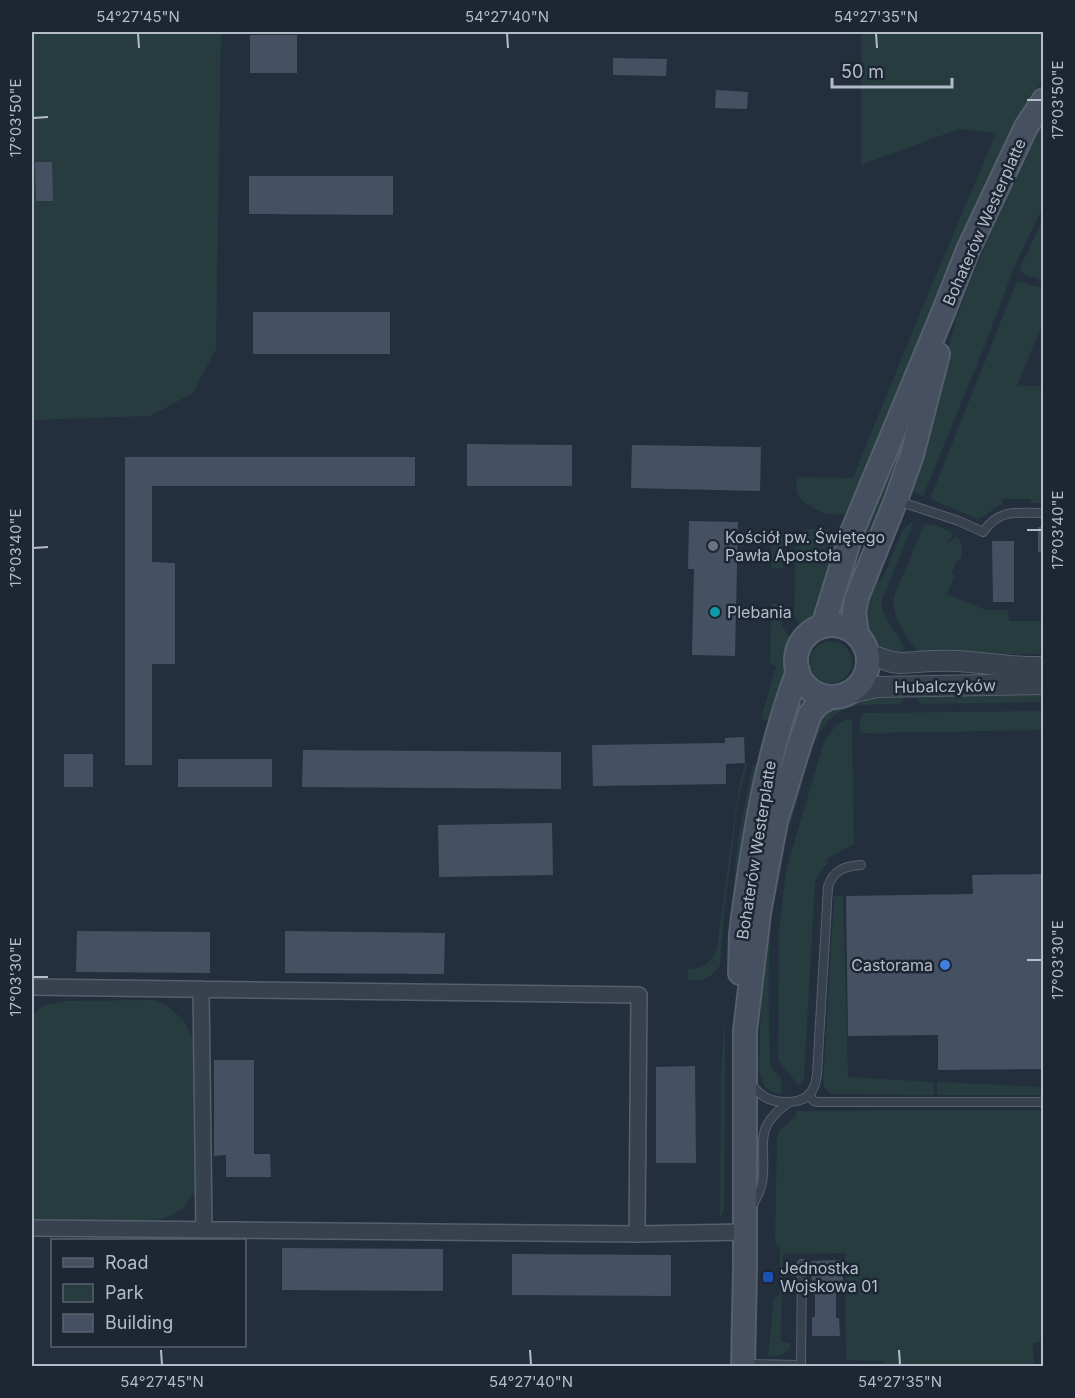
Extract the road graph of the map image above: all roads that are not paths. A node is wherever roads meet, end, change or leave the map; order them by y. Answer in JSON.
{"nodes":[{"id":1,"x":1044,"y":100,"type":"edge"},
{"id":2,"x":944,"y":313,"type":"junction"},
{"id":3,"x":896,"y":500,"type":"junction"},
{"id":4,"x":1044,"y":513,"type":"edge"},
{"id":5,"x":823,"y":626,"type":"junction"},
{"id":6,"x":862,"y":644,"type":"junction"},
{"id":7,"x":1044,"y":668,"type":"edge"},
{"id":8,"x":798,"y":671,"type":"junction"},
{"id":9,"x":1044,"y":684,"type":"edge"},
{"id":10,"x":838,"y":695,"type":"junction"},
{"id":11,"x":861,"y":865,"type":"dead end"},
{"id":12,"x":32,"y":987,"type":"edge"},
{"id":13,"x":201,"y":989,"type":"junction"},
{"id":14,"x":745,"y":1031,"type":"junction"},
{"id":15,"x":745,"y":1070,"type":"junction"},
{"id":16,"x":808,"y":1095,"type":"junction"},
{"id":17,"x":790,"y":1102,"type":"junction"},
{"id":18,"x":1044,"y":1102,"type":"edge"},
{"id":19,"x":32,"y":1228,"type":"edge"},
{"id":20,"x":744,"y":1228,"type":"junction"},
{"id":21,"x":204,"y":1230,"type":"junction"},
{"id":22,"x":636,"y":1234,"type":"junction"},
{"id":23,"x":802,"y":1264,"type":"dead end"},
{"id":24,"x":743,"y":1365,"type":"edge"}],
"edges":[{"from":1,"to":2,"type":"main road","name":"Bohaterów Westerplatte"},
{"from":2,"to":3,"type":"main road","name":"Bohaterów Westerplatte"},
{"from":2,"to":5,"type":"main road","name":"Bohaterów Westerplatte"},
{"from":3,"to":4,"type":"lane"},
{"from":3,"to":6,"type":"main road","name":"Bohaterów Westerplatte"},
{"from":5,"to":6,"type":"main road"},
{"from":5,"to":8,"type":"main road"},
{"from":6,"to":7,"type":"street","name":"Hubalczyków"},
{"from":6,"to":10,"type":"main road"},
{"from":8,"to":10,"type":"main road"},
{"from":8,"to":14,"type":"main road","name":"Bohaterów Westerplatte"},
{"from":9,"to":10,"type":"street","name":"Hubalczyków"},
{"from":10,"to":14,"type":"main road","name":"Bohaterów Westerplatte"},
{"from":11,"to":16,"type":"lane"},
{"from":12,"to":13,"type":"street"},
{"from":13,"to":21,"type":"street"},
{"from":13,"to":22,"type":"street"},
{"from":14,"to":15,"type":"main road","name":"Bohaterów Westerplatte"},
{"from":15,"to":17,"type":"lane"},
{"from":15,"to":20,"type":"main road","name":"Bohaterów Westerplatte"},
{"from":16,"to":17,"type":"lane"},
{"from":16,"to":18,"type":"lane"},
{"from":17,"to":20,"type":"lane"},
{"from":19,"to":21,"type":"street"},
{"from":20,"to":22,"type":"street"},
{"from":20,"to":24,"type":"main road","name":"Bohaterów Westerplatte"},
{"from":21,"to":22,"type":"street"},
{"from":23,"to":24,"type":"lane"}]}
